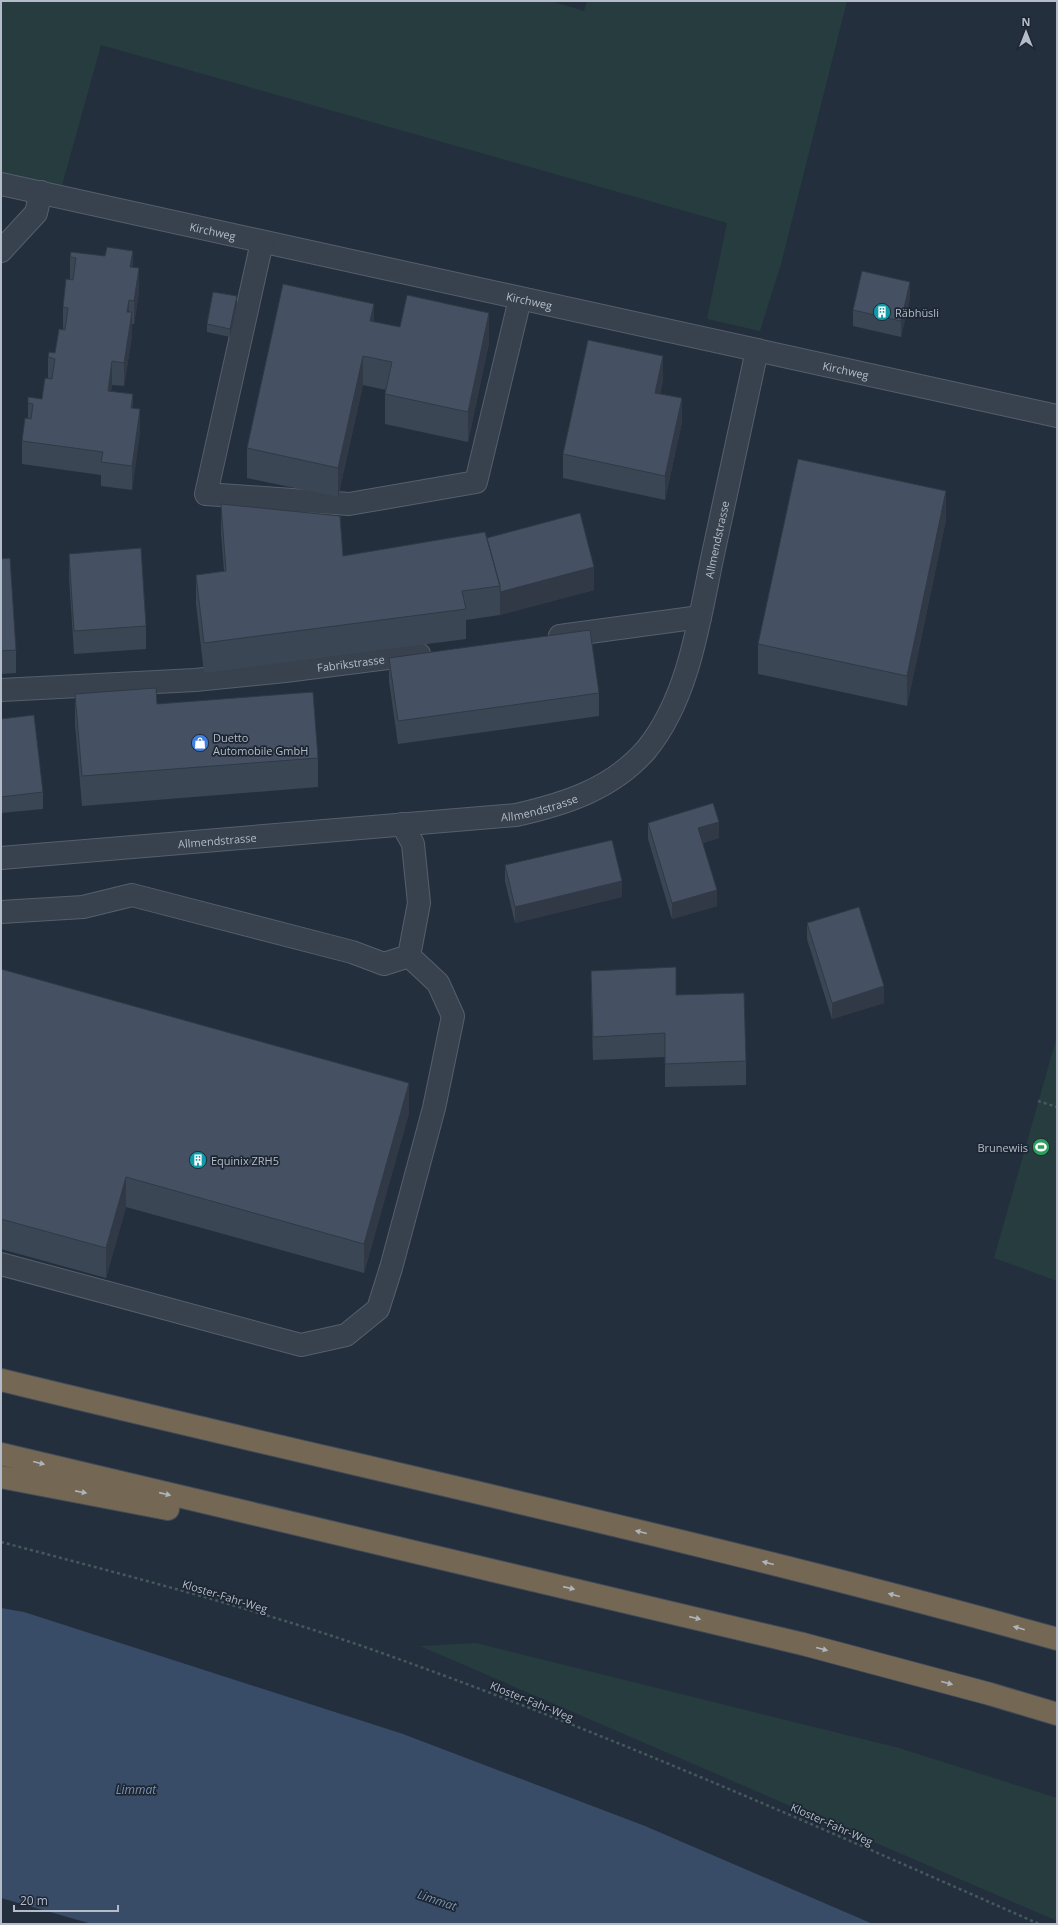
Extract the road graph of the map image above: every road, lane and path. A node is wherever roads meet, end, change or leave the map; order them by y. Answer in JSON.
{"nodes":[{"id":1,"x":1,"y":184,"type":"edge"},
{"id":2,"x":41,"y":192,"type":"junction"},
{"id":3,"x":262,"y":242,"type":"junction"},
{"id":4,"x":1,"y":251,"type":"edge"},
{"id":5,"x":520,"y":299,"type":"junction"},
{"id":6,"x":757,"y":350,"type":"junction"},
{"id":7,"x":1057,"y":416,"type":"edge"},
{"id":8,"x":700,"y":617,"type":"junction"},
{"id":9,"x":542,"y":638,"type":"edge"},
{"id":10,"x":442,"y":651,"type":"edge"},
{"id":11,"x":1,"y":690,"type":"edge"},
{"id":12,"x":402,"y":824,"type":"junction"},
{"id":13,"x":1,"y":858,"type":"edge"},
{"id":14,"x":1,"y":912,"type":"edge"},
{"id":15,"x":409,"y":956,"type":"junction"},
{"id":16,"x":1038,"y":1101,"type":"dead end"},
{"id":17,"x":1057,"y":1107,"type":"edge"},
{"id":18,"x":1,"y":1264,"type":"edge"},
{"id":19,"x":1,"y":1380,"type":"edge"},
{"id":20,"x":1,"y":1454,"type":"edge"},
{"id":21,"x":1,"y":1477,"type":"edge"},
{"id":22,"x":1,"y":1542,"type":"edge"},
{"id":23,"x":531,"y":1579,"type":"junction"},
{"id":24,"x":1057,"y":1639,"type":"edge"},
{"id":25,"x":1057,"y":1714,"type":"edge"},
{"id":26,"x":1039,"y":1924,"type":"edge"}],
"edges":[{"from":1,"to":2,"type":"street","name":"Kirchweg"},
{"from":2,"to":3,"type":"street","name":"Kirchweg"},
{"from":2,"to":4,"type":"street"},
{"from":3,"to":5,"type":"street","name":"Kirchweg"},
{"from":3,"to":5,"type":"street"},
{"from":5,"to":6,"type":"street","name":"Kirchweg"},
{"from":6,"to":7,"type":"street","name":"Kirchweg"},
{"from":6,"to":8,"type":"street","name":"Allmendstrasse"},
{"from":8,"to":9,"type":"street"},
{"from":8,"to":12,"type":"street","name":"Allmendstrasse"},
{"from":10,"to":11,"type":"street","name":"Fabrikstrasse"},
{"from":12,"to":13,"type":"street","name":"Allmendstrasse"},
{"from":12,"to":15,"type":"street"},
{"from":14,"to":15,"type":"street"},
{"from":15,"to":18,"type":"street"},
{"from":16,"to":17,"type":"path"},
{"from":24,"to":19,"type":"highway","one_way":true},
{"from":20,"to":23,"type":"highway","one_way":true},
{"from":21,"to":23,"type":"highway","one_way":true},
{"from":22,"to":26,"type":"path","name":"Kloster-Fahr-Weg"},
{"from":23,"to":25,"type":"highway","one_way":true}]}
